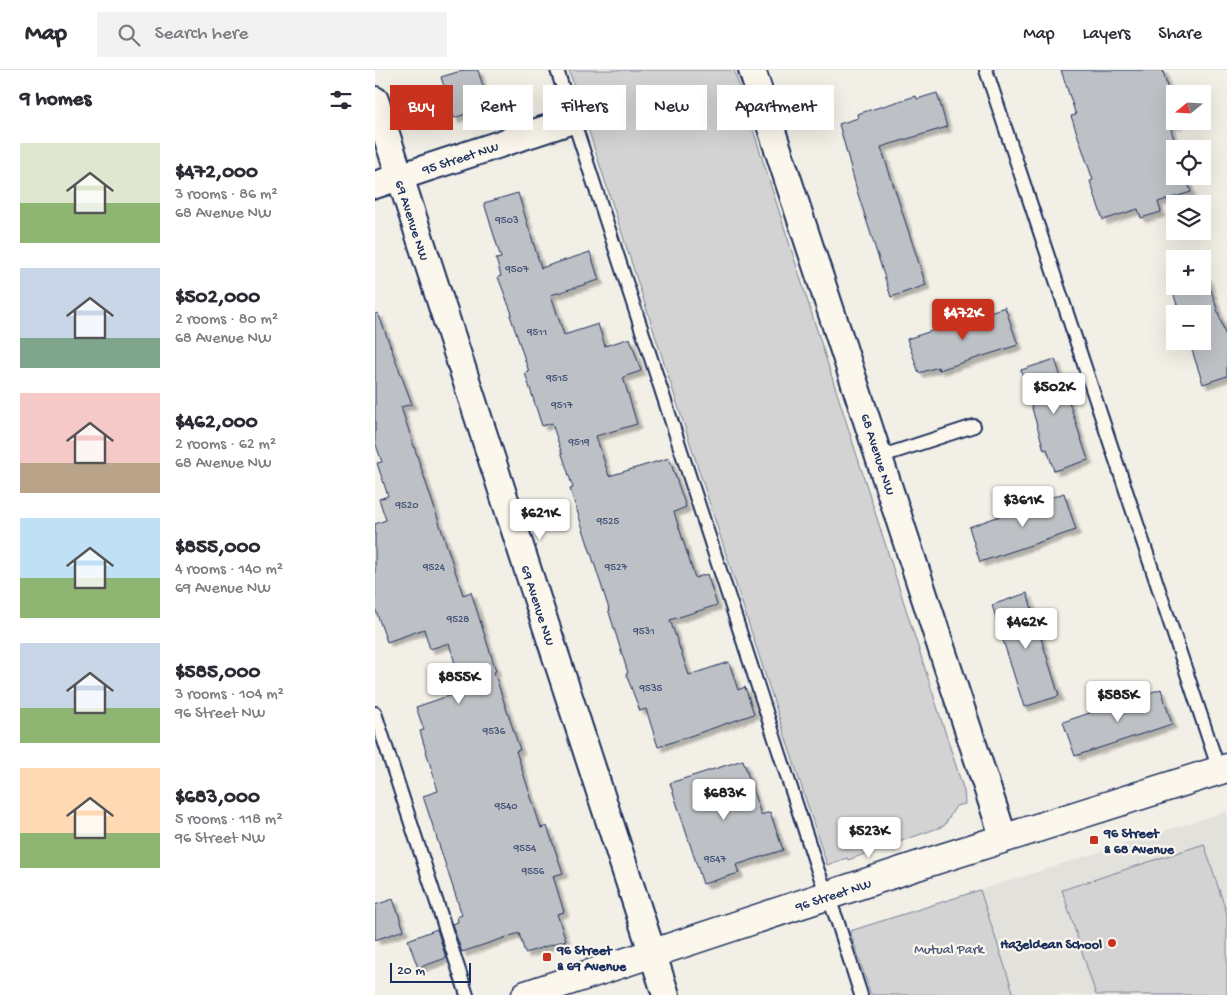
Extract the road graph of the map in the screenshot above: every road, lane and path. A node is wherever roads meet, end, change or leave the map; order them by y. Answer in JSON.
{"nodes":[{"id":1,"x":557,"y":70,"type":"edge"},
{"id":2,"x":753,"y":70,"type":"edge"},
{"id":3,"x":987,"y":70,"type":"edge"},
{"id":4,"x":562,"y":85,"type":"edge"},
{"id":5,"x":375,"y":100,"type":"edge"},
{"id":6,"x":543,"y":130,"type":"edge"},
{"id":7,"x":576,"y":130,"type":"edge"},
{"id":8,"x":387,"y":181,"type":"edge"},
{"id":9,"x":974,"y":426,"type":"dead end"},
{"id":10,"x":879,"y":457,"type":"junction"},
{"id":11,"x":375,"y":713,"type":"edge"},
{"id":12,"x":1223,"y":769,"type":"edge"},
{"id":13,"x":1004,"y":839,"type":"junction"},
{"id":14,"x":827,"y":896,"type":"junction"},
{"id":15,"x":653,"y":953,"type":"junction"},
{"id":16,"x":467,"y":995,"type":"edge"},
{"id":17,"x":526,"y":995,"type":"edge"},
{"id":18,"x":667,"y":995,"type":"edge"},
{"id":19,"x":861,"y":995,"type":"edge"}],
"edges":[{"from":1,"to":4,"type":"lane"},
{"from":2,"to":10,"type":"street","name":"68 Avenue NW"},
{"from":3,"to":12,"type":"lane"},
{"from":5,"to":8,"type":"street","name":"69 Avenue NW"},
{"from":6,"to":8,"type":"street","name":"95 Street NW"},
{"from":7,"to":14,"type":"lane"},
{"from":8,"to":15,"type":"street","name":"69 Avenue NW"},
{"from":9,"to":10,"type":"lane"},
{"from":10,"to":13,"type":"street","name":"68 Avenue NW"},
{"from":11,"to":16,"type":"lane"},
{"from":12,"to":13,"type":"street","name":"96 Street NW"},
{"from":13,"to":14,"type":"street","name":"96 Street NW"},
{"from":14,"to":15,"type":"street","name":"96 Street NW"},
{"from":14,"to":19,"type":"lane"},
{"from":15,"to":17,"type":"street","name":"96 Street NW"},
{"from":15,"to":18,"type":"street","name":"69 Avenue NW"}]}
